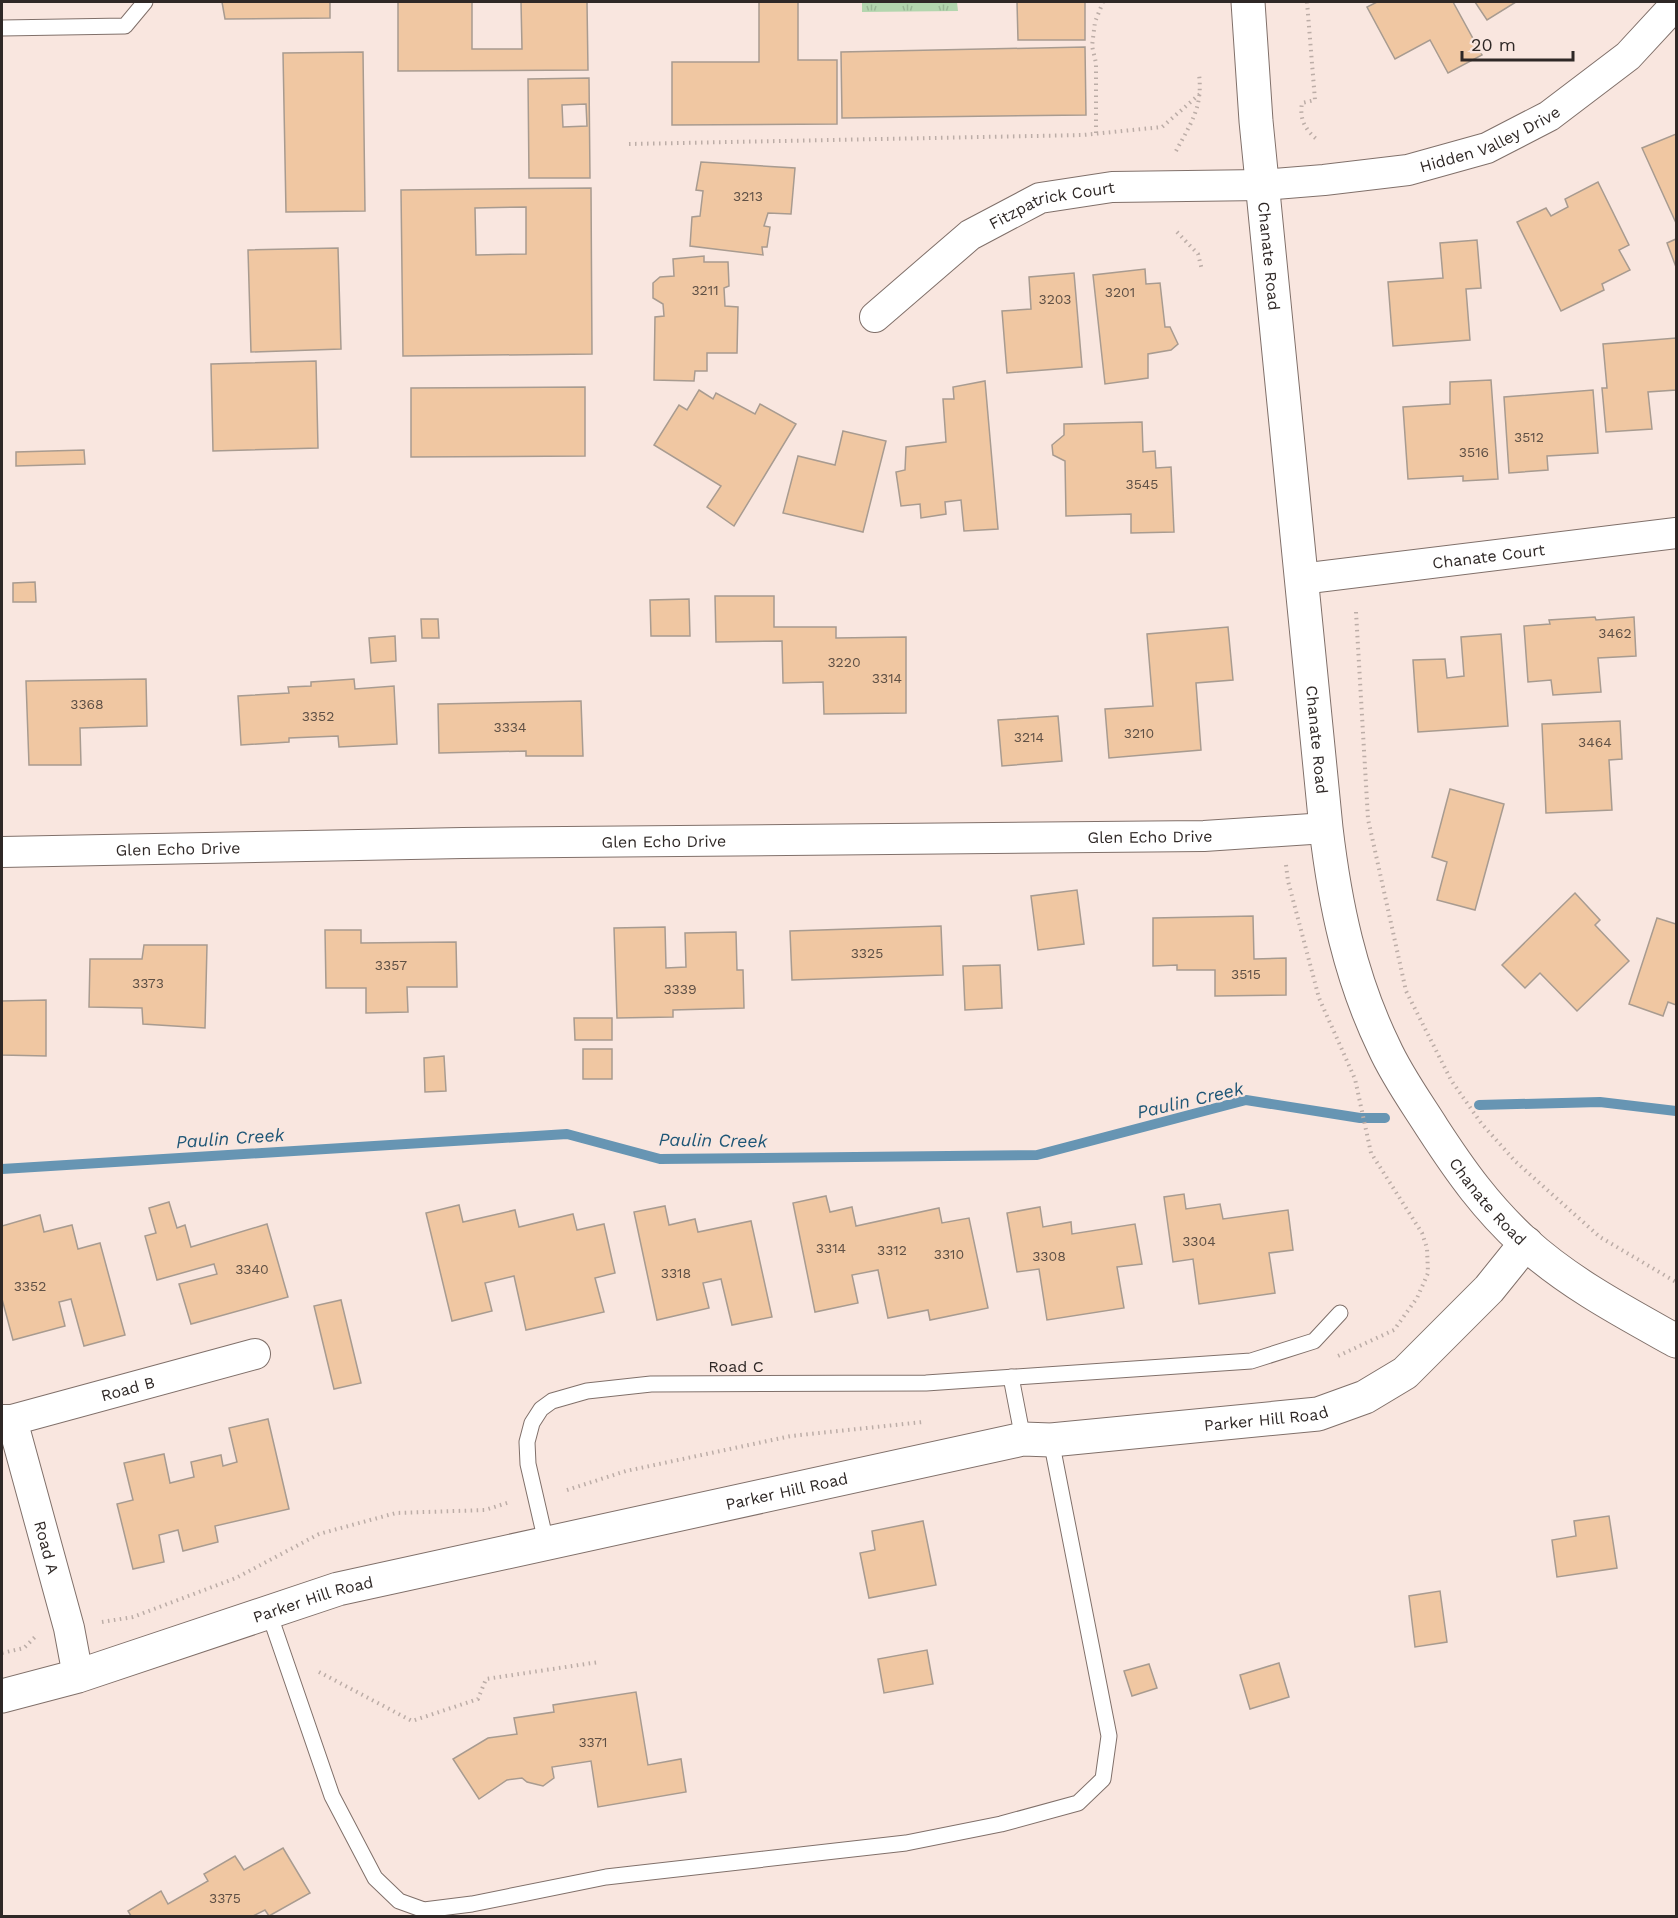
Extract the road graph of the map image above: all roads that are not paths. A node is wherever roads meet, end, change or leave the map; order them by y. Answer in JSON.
{"nodes":[{"id":1,"x":145,"y":2,"type":"edge"},
{"id":2,"x":1248,"y":2,"type":"edge"},
{"id":3,"x":1677,"y":4,"type":"edge"},
{"id":4,"x":2,"y":28,"type":"edge"},
{"id":5,"x":1262,"y":185,"type":"junction"},
{"id":6,"x":875,"y":317,"type":"dead end"},
{"id":7,"x":1677,"y":533,"type":"edge"},
{"id":8,"x":1301,"y":579,"type":"junction"},
{"id":9,"x":1326,"y":828,"type":"junction"},
{"id":10,"x":2,"y":852,"type":"edge"},
{"id":11,"x":1526,"y":1243,"type":"junction"},
{"id":12,"x":1340,"y":1313,"type":"dead end"},
{"id":13,"x":1677,"y":1341,"type":"edge"},
{"id":14,"x":255,"y":1354,"type":"dead end"},
{"id":15,"x":1011,"y":1377,"type":"junction"},
{"id":16,"x":7,"y":1420,"type":"edge"},
{"id":17,"x":1037,"y":1439,"type":"junction"},
{"id":18,"x":546,"y":1542,"type":"junction"},
{"id":19,"x":269,"y":1613,"type":"junction"},
{"id":20,"x":78,"y":1676,"type":"junction"},
{"id":21,"x":2,"y":1696,"type":"edge"}],
"edges":[{"from":1,"to":4,"type":"lane"},
{"from":2,"to":5,"type":"street","name":"Chanate Road"},
{"from":3,"to":5,"type":"street","name":"Hidden Valley Drive"},
{"from":5,"to":6,"type":"street","name":"Fitzpatrick Court"},
{"from":5,"to":8,"type":"street","name":"Chanate Road"},
{"from":7,"to":8,"type":"street","name":"Chanate Court"},
{"from":8,"to":9,"type":"street","name":"Chanate Road"},
{"from":9,"to":10,"type":"street","name":"Glen Echo Drive"},
{"from":9,"to":11,"type":"street","name":"Chanate Road"},
{"from":11,"to":13,"type":"street","name":"Chanate Road"},
{"from":11,"to":17,"type":"street","name":"Parker Hill Road"},
{"from":12,"to":15,"type":"lane"},
{"from":14,"to":16,"type":"street","name":"Road B"},
{"from":15,"to":17,"type":"lane"},
{"from":15,"to":18,"type":"lane","name":"Road C"},
{"from":16,"to":20,"type":"street","name":"Road A"},
{"from":17,"to":18,"type":"street","name":"Parker Hill Road"},
{"from":17,"to":19,"type":"lane"},
{"from":18,"to":19,"type":"street","name":"Parker Hill Road"},
{"from":19,"to":20,"type":"street","name":"Parker Hill Road"},
{"from":20,"to":21,"type":"street","name":"Parker Hill Road"}]}
